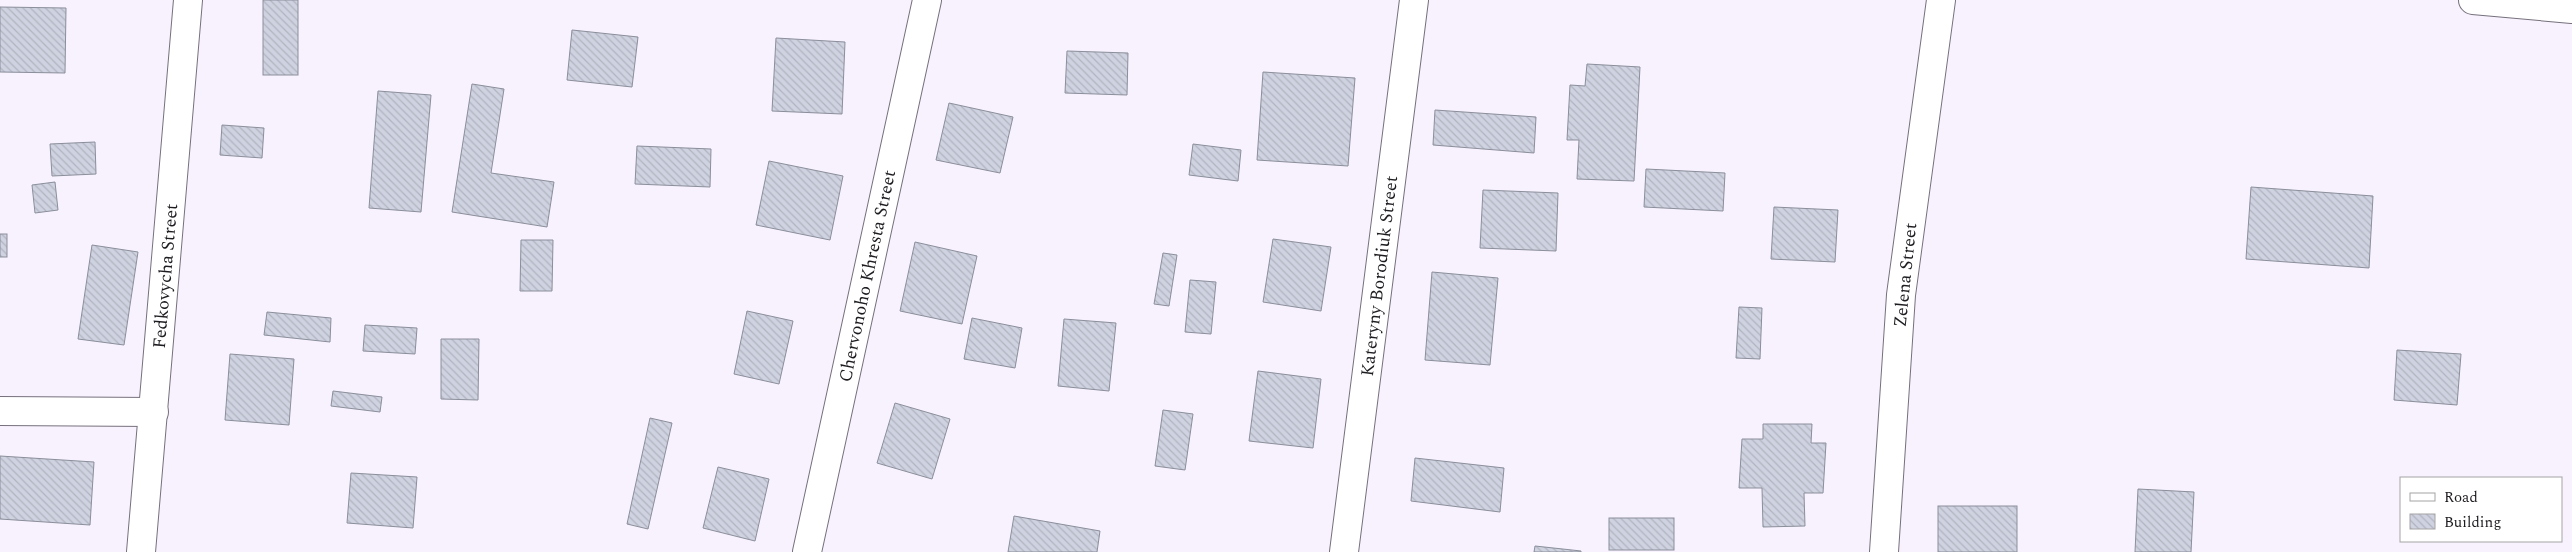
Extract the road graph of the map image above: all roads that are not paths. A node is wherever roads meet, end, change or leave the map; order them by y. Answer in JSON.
{"nodes":[{"id":1,"x":188,"y":0,"type":"edge"},
{"id":2,"x":927,"y":0,"type":"edge"},
{"id":3,"x":1414,"y":0,"type":"edge"},
{"id":4,"x":1941,"y":0,"type":"edge"},
{"id":5,"x":2473,"y":0,"type":"edge"},
{"id":6,"x":2572,"y":9,"type":"edge"},
{"id":7,"x":0,"y":411,"type":"edge"},
{"id":8,"x":154,"y":412,"type":"junction"},
{"id":9,"x":141,"y":552,"type":"edge"},
{"id":10,"x":807,"y":552,"type":"edge"},
{"id":11,"x":1344,"y":552,"type":"edge"},
{"id":12,"x":1884,"y":552,"type":"edge"}],
"edges":[{"from":1,"to":8,"type":"street","name":"Fedkovycha Street"},
{"from":2,"to":10,"type":"street","name":"Chervonoho Khresta Street"},
{"from":3,"to":11,"type":"street","name":"Kateryny Borodiuk Street"},
{"from":4,"to":12,"type":"street","name":"Zelena Street"},
{"from":5,"to":6,"type":"street"},
{"from":7,"to":8,"type":"street"},
{"from":8,"to":9,"type":"street","name":"Fedkovycha Street"}]}
